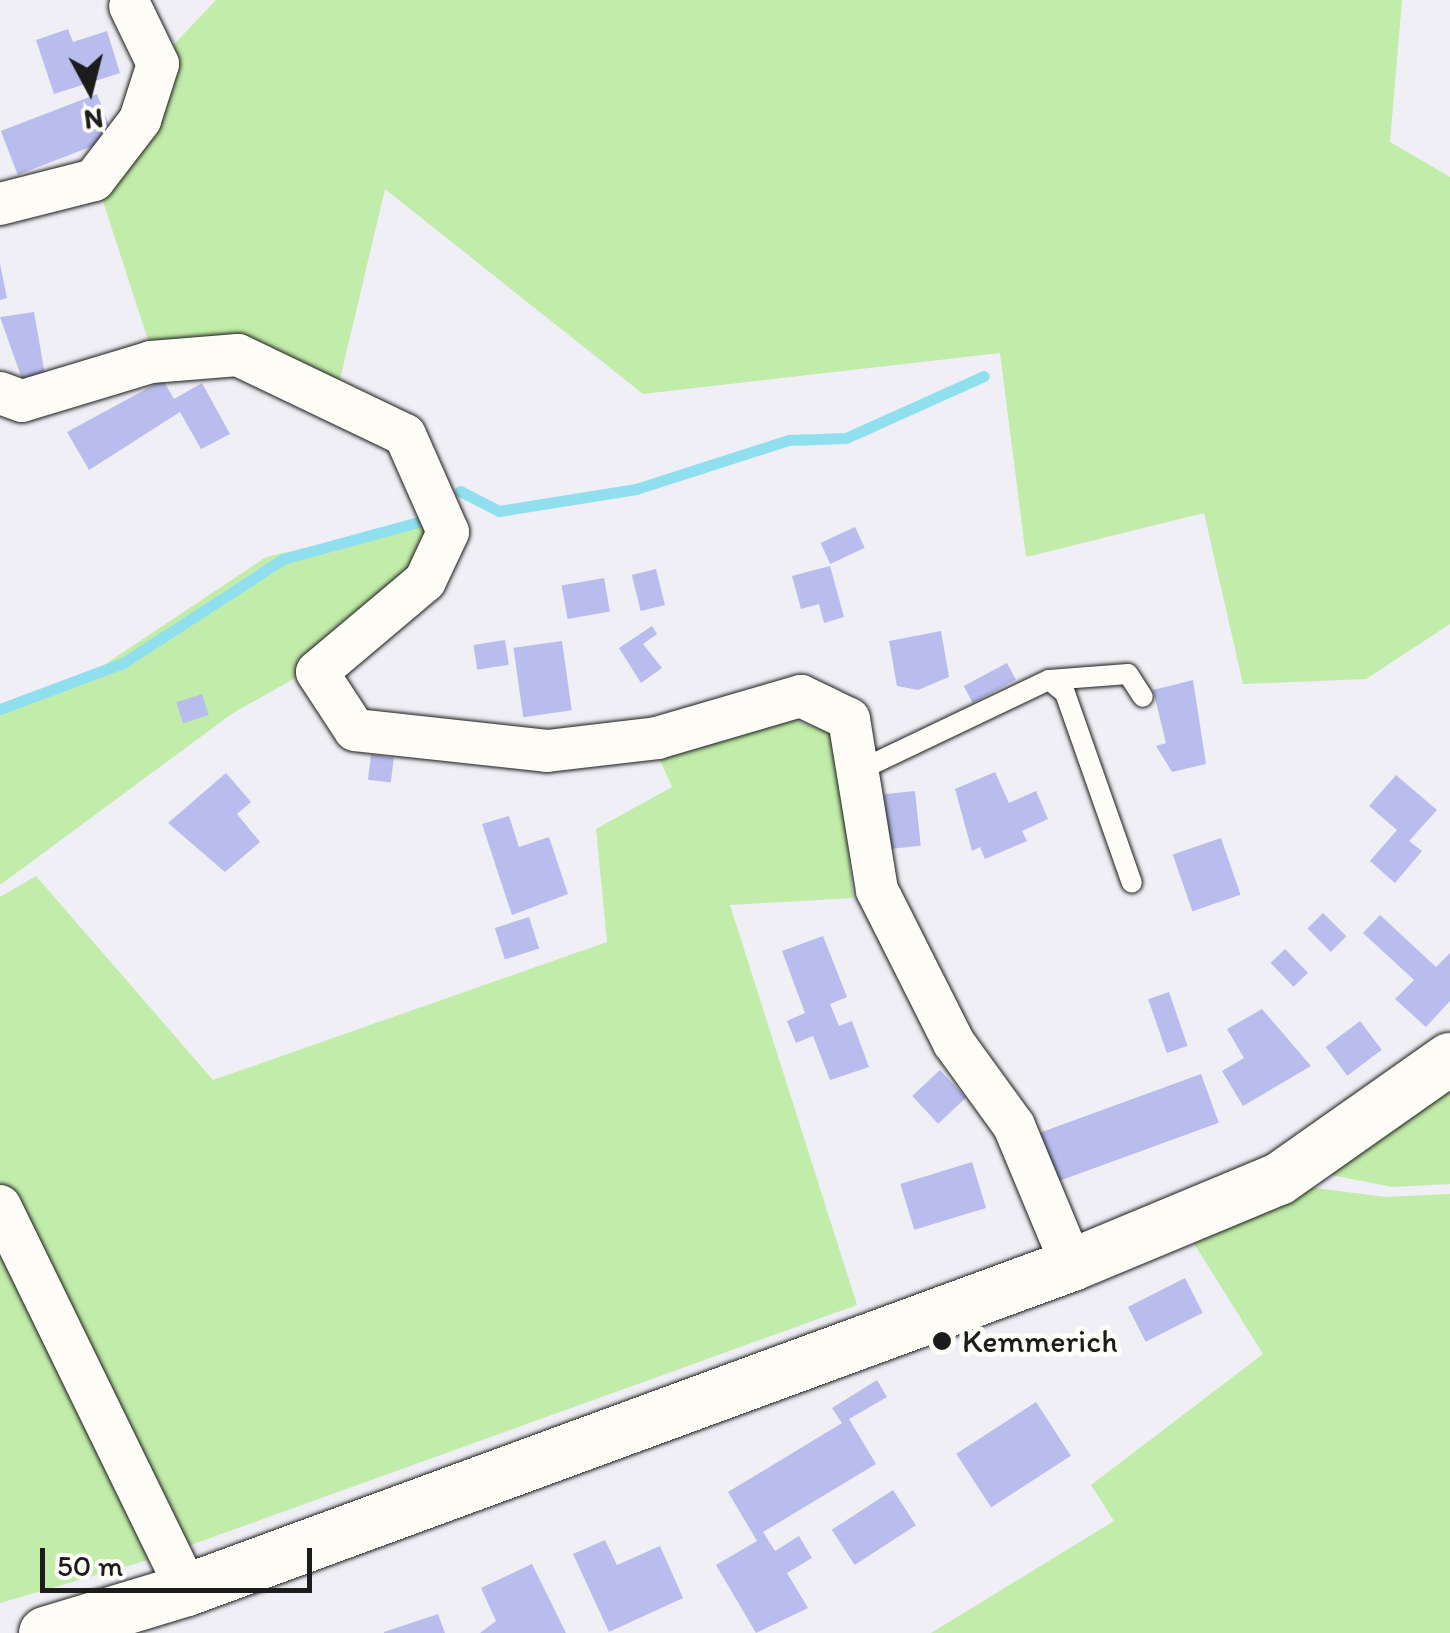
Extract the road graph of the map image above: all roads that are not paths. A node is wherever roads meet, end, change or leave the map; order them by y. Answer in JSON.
{"nodes":[{"id":1,"x":130,"y":6,"type":"dead end"},
{"id":2,"x":0,"y":204,"type":"edge"},
{"id":3,"x":0,"y":393,"type":"edge"},
{"id":4,"x":1048,"y":680,"type":"junction"},
{"id":5,"x":1143,"y":697,"type":"dead end"},
{"id":6,"x":860,"y":770,"type":"junction"},
{"id":7,"x":1132,"y":883,"type":"dead end"},
{"id":8,"x":1450,"y":1059,"type":"edge"},
{"id":9,"x":0,"y":1206,"type":"edge"},
{"id":10,"x":1072,"y":1265,"type":"junction"},
{"id":11,"x":187,"y":1590,"type":"junction"},
{"id":12,"x":45,"y":1633,"type":"edge"}],
"edges":[{"from":1,"to":2,"type":"street"},
{"from":3,"to":6,"type":"street"},
{"from":4,"to":5,"type":"lane"},
{"from":4,"to":6,"type":"lane"},
{"from":4,"to":7,"type":"lane"},
{"from":6,"to":10,"type":"street"},
{"from":8,"to":10,"type":"street"},
{"from":9,"to":11,"type":"street"},
{"from":10,"to":11,"type":"street"},
{"from":11,"to":12,"type":"street"}]}
